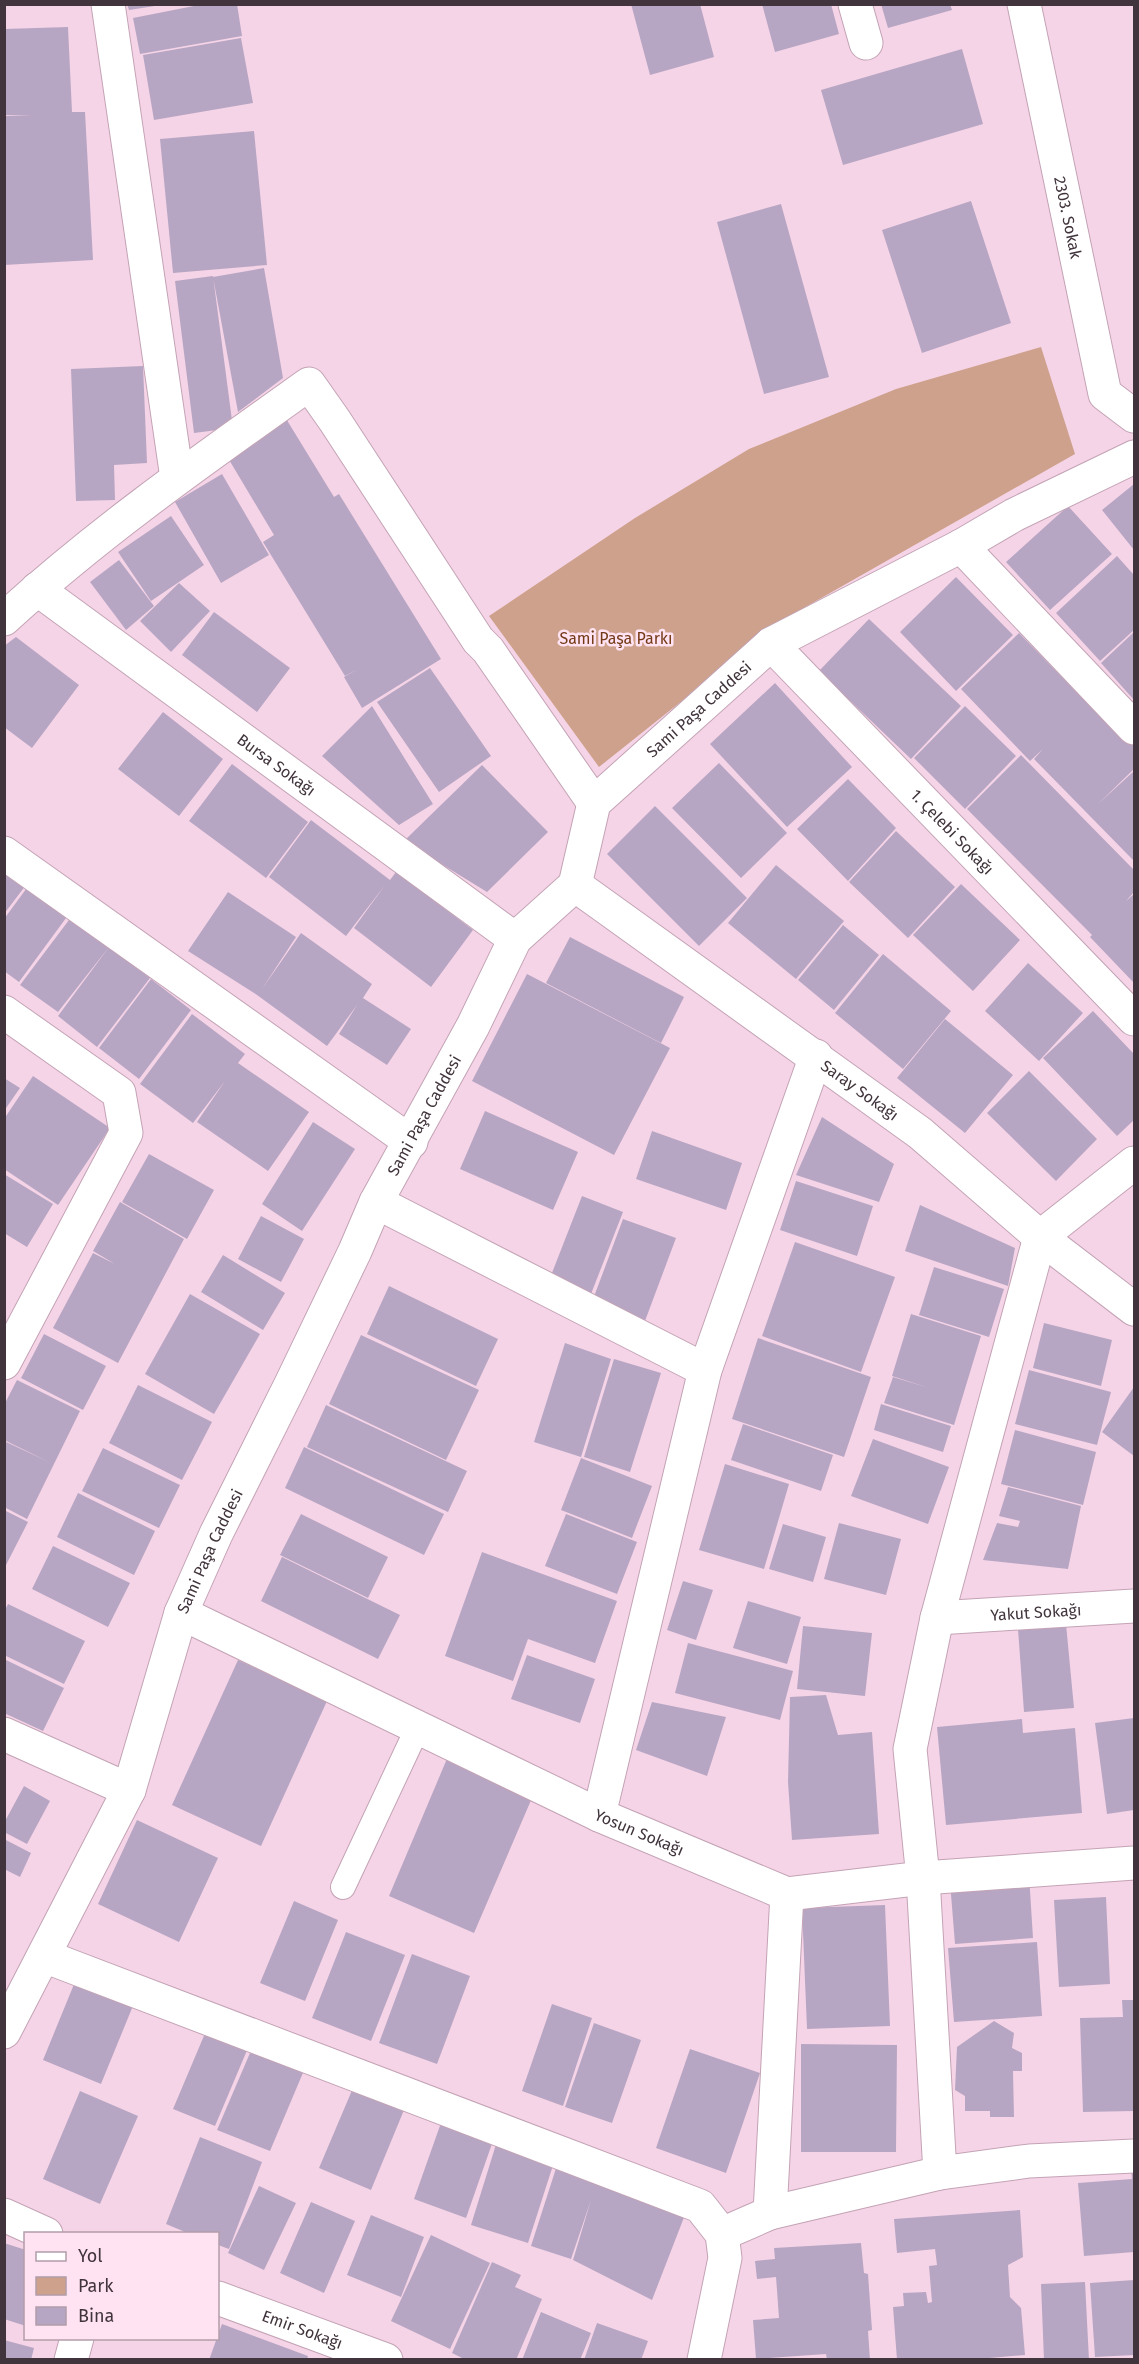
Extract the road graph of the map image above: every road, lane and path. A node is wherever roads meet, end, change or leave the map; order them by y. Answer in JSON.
{"nodes":[{"id":1,"x":108,"y":4,"type":"edge"},
{"id":2,"x":855,"y":4,"type":"edge"},
{"id":3,"x":1024,"y":4,"type":"edge"},
{"id":4,"x":866,"y":43,"type":"dead end"},
{"id":5,"x":1134,"y":417,"type":"edge"},
{"id":6,"x":1134,"y":457,"type":"edge"},
{"id":7,"x":177,"y":478,"type":"junction"},
{"id":8,"x":961,"y":546,"type":"junction"},
{"id":9,"x":37,"y":589,"type":"junction"},
{"id":10,"x":4,"y":619,"type":"edge"},
{"id":11,"x":771,"y":644,"type":"junction"},
{"id":12,"x":1134,"y":728,"type":"edge"},
{"id":13,"x":594,"y":803,"type":"junction"},
{"id":14,"x":4,"y":853,"type":"edge"},
{"id":15,"x":575,"y":885,"type":"junction"},
{"id":16,"x":515,"y":939,"type":"junction"},
{"id":17,"x":4,"y":1012,"type":"edge"},
{"id":18,"x":1134,"y":1019,"type":"edge"},
{"id":19,"x":816,"y":1056,"type":"junction"},
{"id":20,"x":411,"y":1142,"type":"junction"},
{"id":21,"x":1134,"y":1163,"type":"edge"},
{"id":22,"x":376,"y":1202,"type":"junction"},
{"id":23,"x":1040,"y":1237,"type":"junction"},
{"id":24,"x":1134,"y":1309,"type":"edge"},
{"id":25,"x":4,"y":1363,"type":"edge"},
{"id":26,"x":705,"y":1370,"type":"junction"},
{"id":27,"x":1134,"y":1606,"type":"edge"},
{"id":28,"x":181,"y":1613,"type":"junction"},
{"id":29,"x":937,"y":1618,"type":"junction"},
{"id":30,"x":420,"y":1728,"type":"junction"},
{"id":31,"x":4,"y":1734,"type":"edge"},
{"id":32,"x":129,"y":1790,"type":"junction"},
{"id":33,"x":599,"y":1815,"type":"junction"},
{"id":34,"x":1134,"y":1863,"type":"edge"},
{"id":35,"x":923,"y":1878,"type":"junction"},
{"id":36,"x":343,"y":1887,"type":"dead end"},
{"id":37,"x":787,"y":1894,"type":"junction"},
{"id":38,"x":44,"y":1956,"type":"junction"},
{"id":39,"x":4,"y":2032,"type":"edge"},
{"id":40,"x":1134,"y":2156,"type":"edge"},
{"id":41,"x":940,"y":2173,"type":"junction"},
{"id":42,"x":770,"y":2213,"type":"junction"},
{"id":43,"x":4,"y":2216,"type":"edge"},
{"id":44,"x":41,"y":2232,"type":"edge"},
{"id":45,"x":722,"y":2234,"type":"junction"},
{"id":46,"x":219,"y":2298,"type":"edge"},
{"id":47,"x":76,"y":2340,"type":"edge"},
{"id":48,"x":343,"y":2351,"type":"edge"},
{"id":49,"x":71,"y":2360,"type":"edge"},
{"id":50,"x":386,"y":2360,"type":"edge"},
{"id":51,"x":704,"y":2360,"type":"edge"}],
"edges":[{"from":1,"to":7,"type":"street"},
{"from":2,"to":4,"type":"street"},
{"from":3,"to":5,"type":"street","name":"2303. Sokak"},
{"from":6,"to":8,"type":"street","name":"Sami Paşa Caddesi"},
{"from":7,"to":9,"type":"street"},
{"from":7,"to":13,"type":"street"},
{"from":8,"to":11,"type":"street","name":"Sami Paşa Caddesi"},
{"from":8,"to":12,"type":"street"},
{"from":9,"to":10,"type":"street"},
{"from":9,"to":16,"type":"street","name":"Bursa Sokağı"},
{"from":11,"to":13,"type":"street","name":"Sami Paşa Caddesi"},
{"from":11,"to":18,"type":"street","name":"1. Çelebi Sokağı"},
{"from":13,"to":15,"type":"street"},
{"from":14,"to":20,"type":"street"},
{"from":15,"to":16,"type":"street","name":"Sami Paşa Caddesi"},
{"from":15,"to":19,"type":"street","name":"Saray Sokağı"},
{"from":16,"to":20,"type":"street","name":"Sami Paşa Caddesi"},
{"from":17,"to":25,"type":"street"},
{"from":19,"to":23,"type":"street","name":"Saray Sokağı"},
{"from":19,"to":26,"type":"street"},
{"from":20,"to":22,"type":"street","name":"Sami Paşa Caddesi"},
{"from":21,"to":23,"type":"street"},
{"from":22,"to":26,"type":"street"},
{"from":22,"to":28,"type":"street","name":"Sami Paşa Caddesi"},
{"from":23,"to":24,"type":"street","name":"Saray Sokağı"},
{"from":23,"to":29,"type":"street"},
{"from":26,"to":33,"type":"street"},
{"from":27,"to":29,"type":"street","name":"Yakut Sokağı"},
{"from":28,"to":30,"type":"street","name":"Yosun Sokağı"},
{"from":28,"to":32,"type":"street","name":"Sami Paşa Caddesi"},
{"from":29,"to":35,"type":"street"},
{"from":30,"to":33,"type":"street","name":"Yosun Sokağı"},
{"from":30,"to":36,"type":"lane"},
{"from":31,"to":32,"type":"street"},
{"from":32,"to":38,"type":"street","name":"Sami Paşa Caddesi"},
{"from":33,"to":37,"type":"street","name":"Yosun Sokağı"},
{"from":34,"to":35,"type":"street","name":"Yosun Sokağı"},
{"from":35,"to":37,"type":"street","name":"Yosun Sokağı"},
{"from":35,"to":41,"type":"street"},
{"from":37,"to":42,"type":"street"},
{"from":38,"to":39,"type":"street","name":"Sami Paşa Caddesi"},
{"from":38,"to":45,"type":"street"},
{"from":40,"to":41,"type":"street"},
{"from":41,"to":42,"type":"street"},
{"from":42,"to":45,"type":"street"},
{"from":43,"to":44,"type":"street"},
{"from":45,"to":51,"type":"street"},
{"from":46,"to":48,"type":"street","name":"Emir Sokağı"},
{"from":47,"to":49,"type":"street"},
{"from":48,"to":50,"type":"street","name":"Emir Sokağı"}]}
